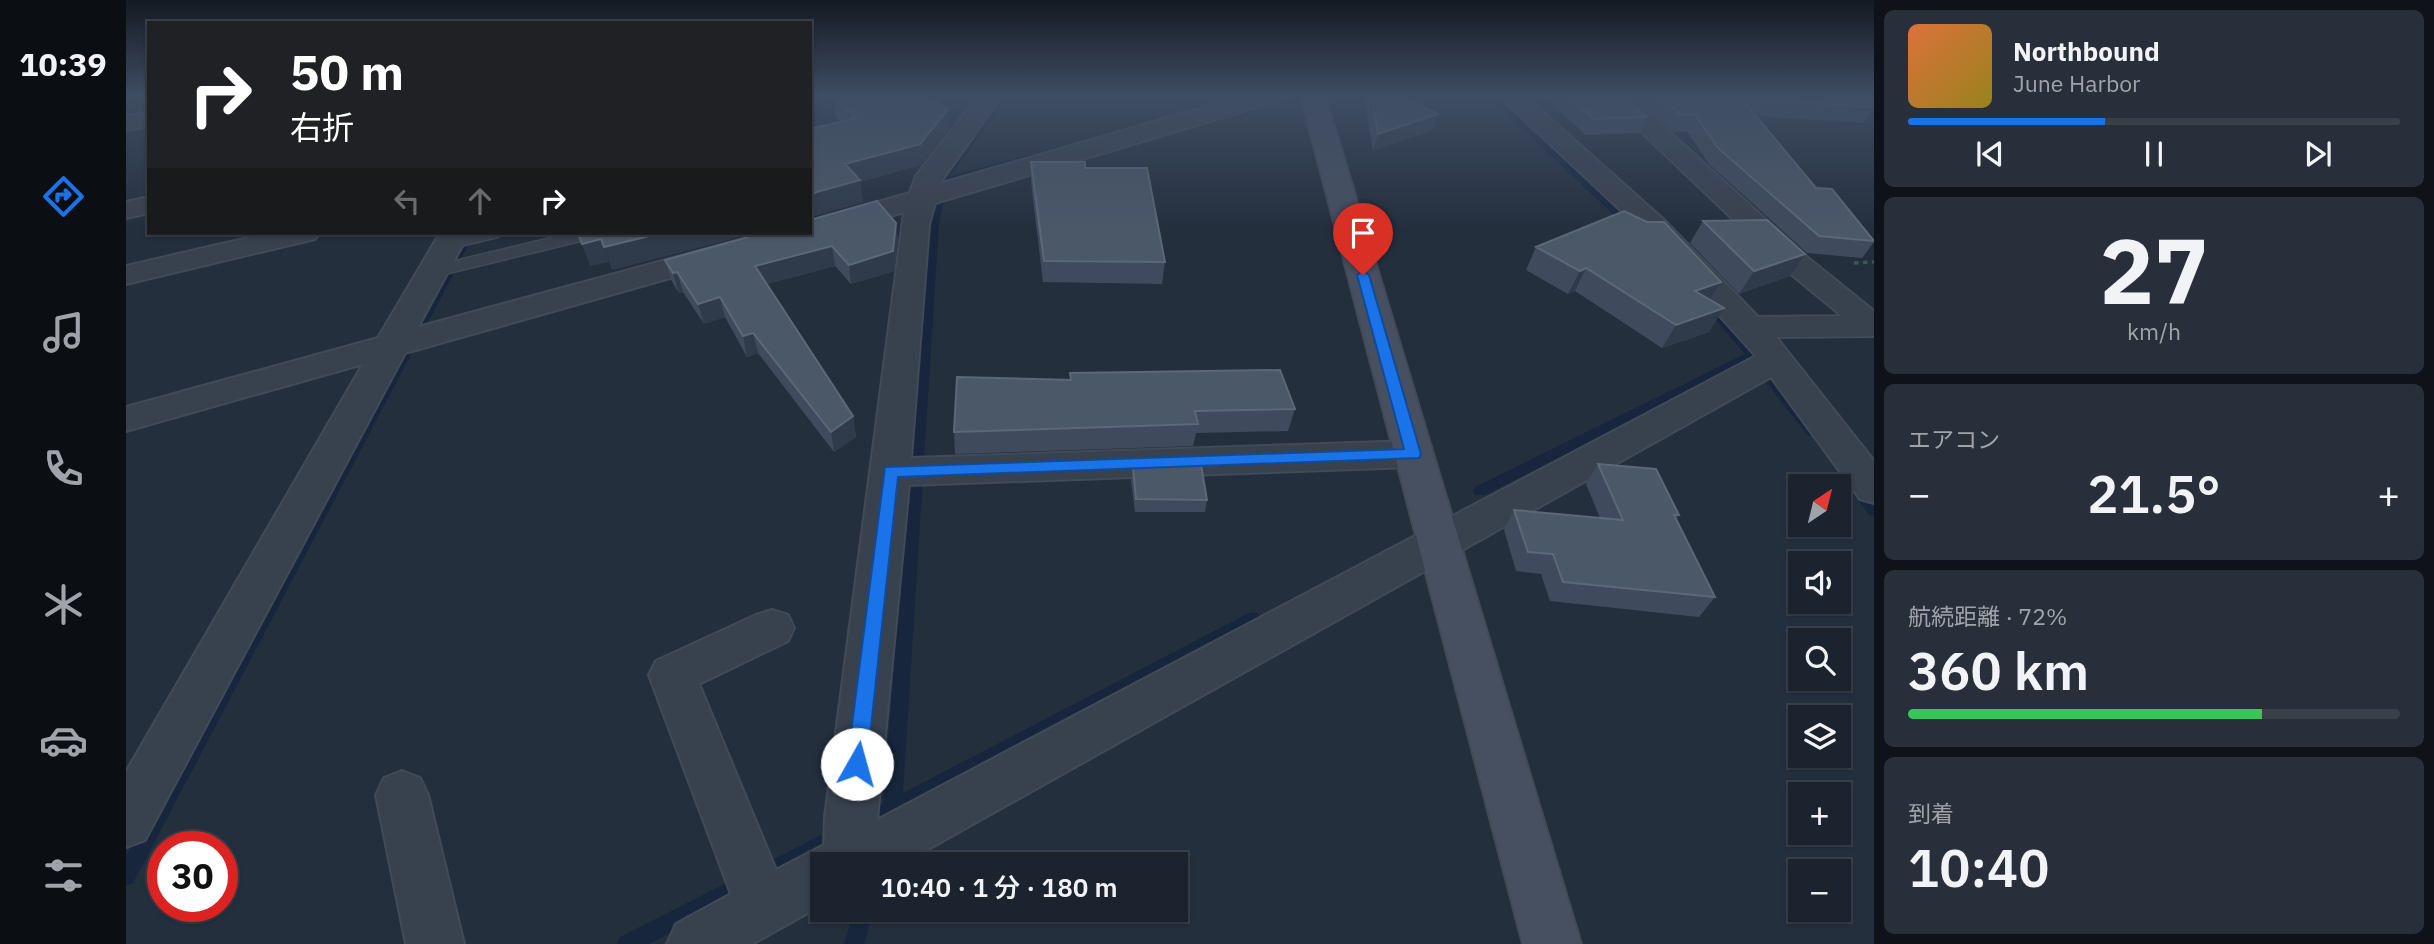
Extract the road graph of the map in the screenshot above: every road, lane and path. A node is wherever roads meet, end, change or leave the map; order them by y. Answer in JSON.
{"nodes":[{"id":1,"x":957,"y":140,"type":"edge"},
{"id":2,"x":1120,"y":140,"type":"edge"},
{"id":3,"x":1325,"y":140,"type":"edge"},
{"id":4,"x":1559,"y":140,"type":"edge"},
{"id":5,"x":1663,"y":140,"type":"edge"},
{"id":6,"x":931,"y":196,"type":"junction"},
{"id":7,"x":147,"y":205,"type":"edge"},
{"id":8,"x":126,"y":210,"type":"edge"},
{"id":9,"x":812,"y":228,"type":"edge"},
{"id":10,"x":296,"y":235,"type":"edge"},
{"id":11,"x":488,"y":235,"type":"edge"},
{"id":12,"x":576,"y":235,"type":"edge"},
{"id":13,"x":790,"y":235,"type":"edge"},
{"id":14,"x":452,"y":252,"type":"edge"},
{"id":15,"x":126,"y":275,"type":"edge"},
{"id":16,"x":1873,"y":326,"type":"edge"},
{"id":17,"x":1750,"y":327,"type":"junction"},
{"id":18,"x":403,"y":338,"type":"junction"},
{"id":19,"x":1766,"y":365,"type":"junction"},
{"id":20,"x":126,"y":419,"type":"edge"},
{"id":21,"x":1413,"y":454,"type":"junction"},
{"id":22,"x":909,"y":472,"type":"junction"},
{"id":23,"x":1874,"y":489,"type":"edge"},
{"id":24,"x":1438,"y":542,"type":"junction"},
{"id":25,"x":772,"y":628,"type":"dead end"},
{"id":26,"x":402,"y":795,"type":"dead end"},
{"id":27,"x":126,"y":822,"type":"edge"},
{"id":28,"x":855,"y":850,"type":"edge"},
{"id":29,"x":757,"y":891,"type":"junction"},
{"id":30,"x":435,"y":944,"type":"edge"},
{"id":31,"x":696,"y":944,"type":"edge"},
{"id":32,"x":1552,"y":944,"type":"edge"}],
"edges":[{"from":1,"to":6,"type":"street"},
{"from":2,"to":6,"type":"street"},
{"from":3,"to":21,"type":"street"},
{"from":4,"to":17,"type":"street"},
{"from":5,"to":16,"type":"street"},
{"from":6,"to":9,"type":"street"},
{"from":6,"to":22,"type":"street"},
{"from":7,"to":8,"type":"street"},
{"from":10,"to":15,"type":"street"},
{"from":11,"to":14,"type":"lane"},
{"from":12,"to":14,"type":"lane"},
{"from":13,"to":18,"type":"street"},
{"from":14,"to":18,"type":"street"},
{"from":16,"to":17,"type":"street"},
{"from":17,"to":19,"type":"street"},
{"from":18,"to":20,"type":"street"},
{"from":18,"to":27,"type":"street"},
{"from":19,"to":23,"type":"street"},
{"from":19,"to":24,"type":"street"},
{"from":21,"to":22,"type":"street"},
{"from":21,"to":24,"type":"street"},
{"from":22,"to":28,"type":"street"},
{"from":24,"to":28,"type":"street"},
{"from":24,"to":32,"type":"street"},
{"from":25,"to":29,"type":"street"},
{"from":26,"to":30,"type":"street"},
{"from":28,"to":29,"type":"street"},
{"from":29,"to":31,"type":"street"}]}
